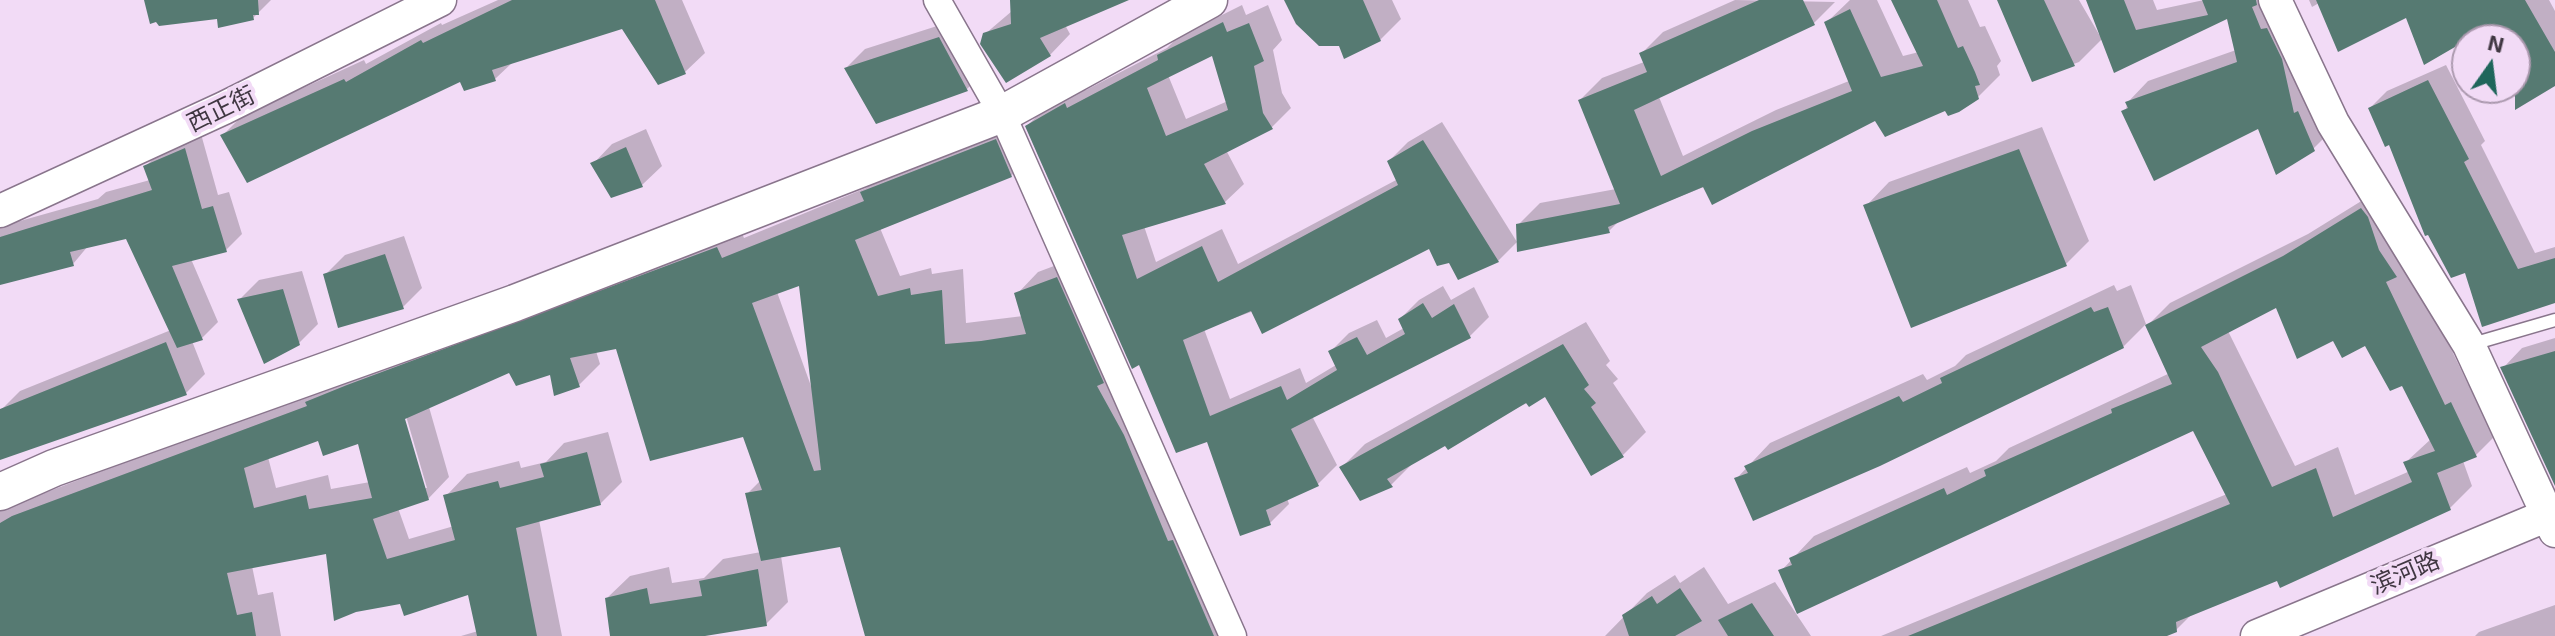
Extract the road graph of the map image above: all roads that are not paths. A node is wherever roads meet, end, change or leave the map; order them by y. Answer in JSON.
{"nodes":[{"id":1,"x":440,"y":0,"type":"edge"},
{"id":2,"x":937,"y":0,"type":"edge"},
{"id":3,"x":1209,"y":0,"type":"edge"},
{"id":4,"x":2275,"y":0,"type":"edge"},
{"id":5,"x":1002,"y":114,"type":"junction"},
{"id":6,"x":0,"y":211,"type":"edge"},
{"id":7,"x":2555,"y":320,"type":"edge"},
{"id":8,"x":2469,"y":345,"type":"junction"},
{"id":9,"x":0,"y":492,"type":"edge"},
{"id":10,"x":2553,"y":519,"type":"edge"},
{"id":11,"x":1233,"y":636,"type":"edge"},
{"id":12,"x":2257,"y":636,"type":"edge"}],
"edges":[{"from":1,"to":6,"type":"street","name":"西正街"},
{"from":2,"to":5,"type":"street"},
{"from":3,"to":5,"type":"main road"},
{"from":4,"to":8,"type":"street"},
{"from":5,"to":9,"type":"main road"},
{"from":5,"to":11,"type":"street"},
{"from":7,"to":8,"type":"lane"},
{"from":8,"to":10,"type":"street"},
{"from":10,"to":12,"type":"street","name":"滨河路"}]}
